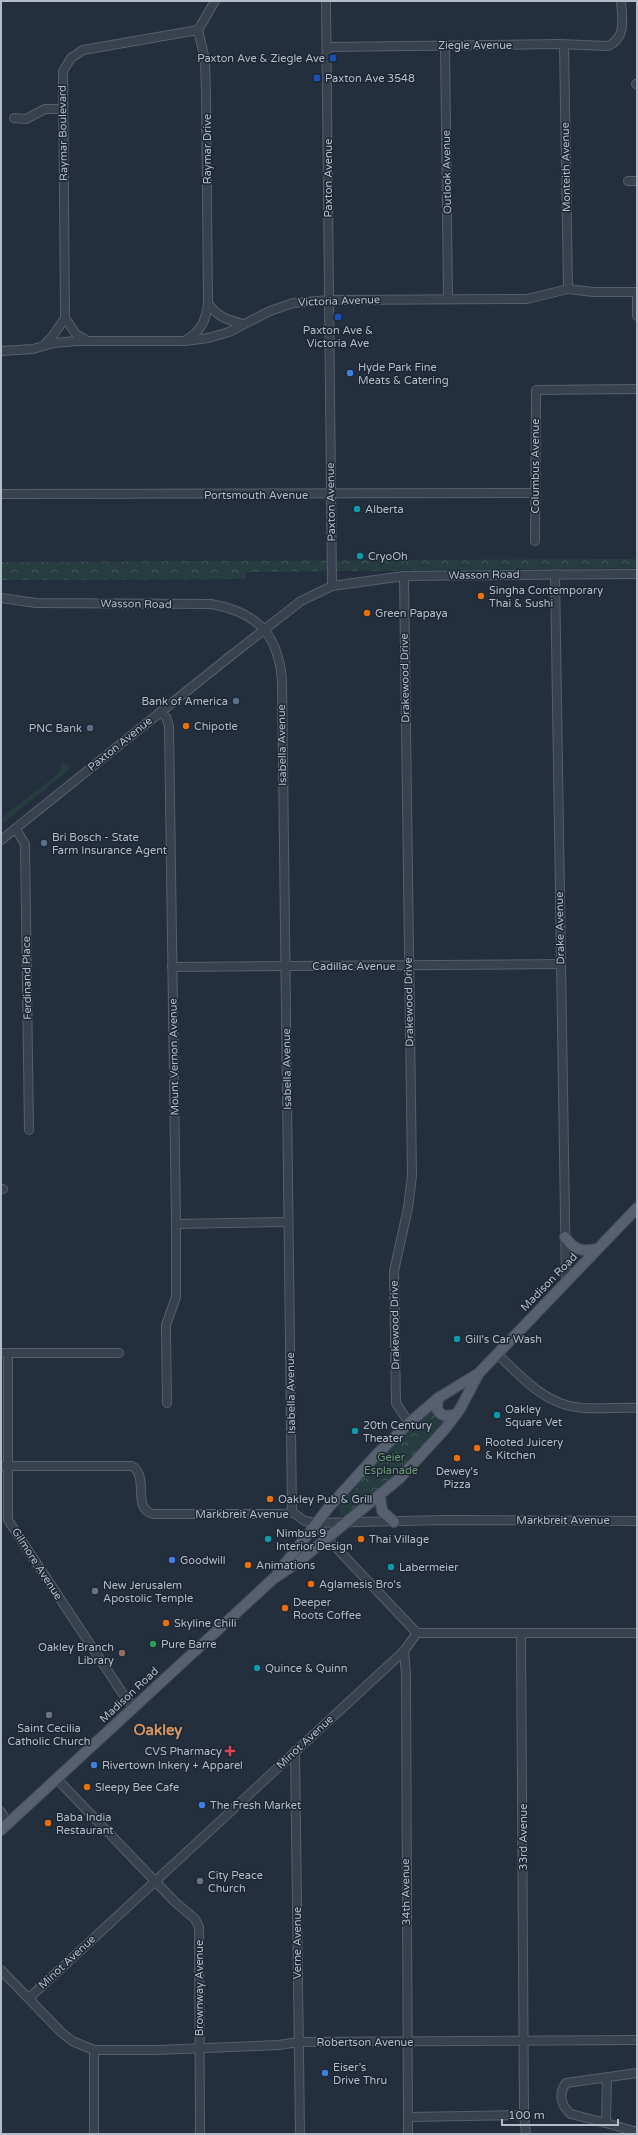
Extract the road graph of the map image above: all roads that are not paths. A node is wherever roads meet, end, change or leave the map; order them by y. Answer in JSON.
{"nodes":[{"id":1,"x":215,"y":1,"type":"edge"},
{"id":2,"x":326,"y":1,"type":"edge"},
{"id":3,"x":621,"y":1,"type":"edge"},
{"id":4,"x":198,"y":30,"type":"junction"},
{"id":5,"x":445,"y":45,"type":"junction"},
{"id":6,"x":564,"y":45,"type":"junction"},
{"id":7,"x":327,"y":47,"type":"junction"},
{"id":8,"x":63,"y":110,"type":"junction"},
{"id":9,"x":14,"y":118,"type":"dead end"},
{"id":10,"x":628,"y":181,"type":"dead end"},
{"id":11,"x":637,"y":181,"type":"edge"},
{"id":12,"x":568,"y":289,"type":"junction"},
{"id":13,"x":637,"y":292,"type":"edge"},
{"id":14,"x":448,"y":298,"type":"junction"},
{"id":15,"x":328,"y":300,"type":"junction"},
{"id":16,"x":208,"y":303,"type":"junction"},
{"id":17,"x":637,"y":316,"type":"edge"},
{"id":18,"x":65,"y":318,"type":"junction"},
{"id":19,"x":243,"y":324,"type":"junction"},
{"id":20,"x":89,"y":341,"type":"junction"},
{"id":21,"x":185,"y":341,"type":"junction"},
{"id":22,"x":44,"y":345,"type":"junction"},
{"id":23,"x":1,"y":351,"type":"edge"},
{"id":24,"x":637,"y":389,"type":"edge"},
{"id":25,"x":535,"y":493,"type":"junction"},
{"id":26,"x":1,"y":494,"type":"edge"},
{"id":27,"x":331,"y":495,"type":"junction"},
{"id":28,"x":536,"y":542,"type":"dead end"},
{"id":29,"x":555,"y":574,"type":"junction"},
{"id":30,"x":637,"y":574,"type":"edge"},
{"id":31,"x":404,"y":576,"type":"junction"},
{"id":32,"x":332,"y":586,"type":"junction"},
{"id":33,"x":1,"y":598,"type":"edge"},
{"id":34,"x":265,"y":630,"type":"junction"},
{"id":35,"x":160,"y":712,"type":"junction"},
{"id":36,"x":16,"y":829,"type":"junction"},
{"id":37,"x":1,"y":840,"type":"edge"},
{"id":38,"x":561,"y":964,"type":"junction"},
{"id":39,"x":285,"y":966,"type":"junction"},
{"id":40,"x":409,"y":966,"type":"junction"},
{"id":41,"x":172,"y":967,"type":"junction"},
{"id":42,"x":29,"y":1130,"type":"dead end"},
{"id":43,"x":637,"y":1208,"type":"edge"},
{"id":44,"x":288,"y":1222,"type":"junction"},
{"id":45,"x":176,"y":1224,"type":"junction"},
{"id":46,"x":565,"y":1237,"type":"junction"},
{"id":47,"x":597,"y":1249,"type":"junction"},
{"id":48,"x":566,"y":1282,"type":"junction"},
{"id":49,"x":4,"y":1353,"type":"edge"},
{"id":50,"x":119,"y":1353,"type":"dead end"},
{"id":51,"x":497,"y":1354,"type":"junction"},
{"id":52,"x":479,"y":1373,"type":"junction"},
{"id":53,"x":441,"y":1396,"type":"junction"},
{"id":54,"x":167,"y":1403,"type":"dead end"},
{"id":55,"x":637,"y":1408,"type":"edge"},
{"id":56,"x":458,"y":1412,"type":"junction"},
{"id":57,"x":409,"y":1423,"type":"junction"},
{"id":58,"x":4,"y":1466,"type":"edge"},
{"id":59,"x":380,"y":1496,"type":"junction"},
{"id":60,"x":292,"y":1512,"type":"junction"},
{"id":61,"x":637,"y":1521,"type":"edge"},
{"id":62,"x":346,"y":1522,"type":"junction"},
{"id":63,"x":394,"y":1522,"type":"junction"},
{"id":64,"x":316,"y":1523,"type":"junction"},
{"id":65,"x":306,"y":1535,"type":"junction"},
{"id":66,"x":327,"y":1538,"type":"junction"},
{"id":67,"x":297,"y":1563,"type":"junction"},
{"id":68,"x":273,"y":1579,"type":"junction"},
{"id":69,"x":417,"y":1633,"type":"junction"},
{"id":70,"x":521,"y":1633,"type":"junction"},
{"id":71,"x":637,"y":1633,"type":"edge"},
{"id":72,"x":404,"y":1651,"type":"junction"},
{"id":73,"x":134,"y":1707,"type":"junction"},
{"id":74,"x":295,"y":1751,"type":"junction"},
{"id":75,"x":57,"y":1779,"type":"junction"},
{"id":76,"x":1,"y":1812,"type":"edge"},
{"id":77,"x":4,"y":1826,"type":"edge"},
{"id":78,"x":156,"y":1881,"type":"junction"},
{"id":79,"x":1,"y":1970,"type":"edge"},
{"id":80,"x":29,"y":1998,"type":"junction"},
{"id":81,"x":637,"y":2040,"type":"edge"},
{"id":82,"x":408,"y":2041,"type":"junction"},
{"id":83,"x":525,"y":2041,"type":"junction"},
{"id":84,"x":298,"y":2042,"type":"junction"},
{"id":85,"x":199,"y":2047,"type":"junction"},
{"id":86,"x":94,"y":2050,"type":"junction"},
{"id":87,"x":637,"y":2073,"type":"edge"},
{"id":88,"x":607,"y":2077,"type":"junction"},
{"id":89,"x":524,"y":2115,"type":"junction"},
{"id":90,"x":408,"y":2117,"type":"junction"},
{"id":91,"x":606,"y":2123,"type":"junction"},
{"id":92,"x":637,"y":2132,"type":"edge"},
{"id":93,"x":94,"y":2134,"type":"edge"},
{"id":94,"x":200,"y":2134,"type":"edge"},
{"id":95,"x":300,"y":2134,"type":"edge"},
{"id":96,"x":408,"y":2134,"type":"edge"},
{"id":97,"x":526,"y":2134,"type":"edge"}],
"edges":[{"from":1,"to":4,"type":"street"},
{"from":2,"to":7,"type":"street","name":"Paxton Avenue"},
{"from":3,"to":6,"type":"street","name":"Ziegle Avenue"},
{"from":4,"to":8,"type":"street","name":"Raymar Boulevard"},
{"from":4,"to":16,"type":"street","name":"Raymar Drive"},
{"from":5,"to":6,"type":"street","name":"Ziegle Avenue"},
{"from":5,"to":7,"type":"street","name":"Ziegle Avenue"},
{"from":5,"to":14,"type":"street","name":"Outlook Avenue"},
{"from":6,"to":12,"type":"street","name":"Monteith Avenue"},
{"from":7,"to":15,"type":"street","name":"Paxton Avenue"},
{"from":8,"to":9,"type":"street"},
{"from":8,"to":18,"type":"street","name":"Raymar Boulevard"},
{"from":10,"to":11,"type":"street"},
{"from":12,"to":13,"type":"street","name":"Victoria Avenue"},
{"from":12,"to":14,"type":"street","name":"Victoria Avenue"},
{"from":13,"to":17,"type":"street"},
{"from":14,"to":15,"type":"street","name":"Victoria Avenue"},
{"from":15,"to":19,"type":"street","name":"Victoria Avenue"},
{"from":15,"to":27,"type":"street","name":"Paxton Avenue"},
{"from":16,"to":19,"type":"street"},
{"from":16,"to":21,"type":"street","name":"Raymar Drive"},
{"from":18,"to":20,"type":"street"},
{"from":18,"to":22,"type":"street"},
{"from":19,"to":21,"type":"street","name":"Victoria Avenue"},
{"from":20,"to":21,"type":"street","name":"Victoria Avenue"},
{"from":20,"to":22,"type":"street","name":"Victoria Avenue"},
{"from":22,"to":23,"type":"street","name":"Victoria Avenue"},
{"from":24,"to":25,"type":"street","name":"Columbus Avenue"},
{"from":25,"to":27,"type":"street","name":"Portsmouth Avenue"},
{"from":25,"to":28,"type":"street","name":"Columbus Avenue"},
{"from":26,"to":27,"type":"street","name":"Portsmouth Avenue"},
{"from":27,"to":32,"type":"street","name":"Paxton Avenue"},
{"from":29,"to":30,"type":"street","name":"Wasson Road"},
{"from":29,"to":31,"type":"street","name":"Wasson Road"},
{"from":29,"to":38,"type":"street","name":"Drake Avenue"},
{"from":31,"to":32,"type":"street","name":"Wasson Road"},
{"from":31,"to":40,"type":"street","name":"Drakewood Drive"},
{"from":32,"to":34,"type":"street","name":"Paxton Avenue"},
{"from":33,"to":34,"type":"street","name":"Wasson Road"},
{"from":34,"to":35,"type":"street","name":"Paxton Avenue"},
{"from":34,"to":39,"type":"street","name":"Isabella Avenue"},
{"from":35,"to":36,"type":"street","name":"Paxton Avenue"},
{"from":35,"to":41,"type":"street","name":"Mount Vernon Avenue"},
{"from":36,"to":37,"type":"street","name":"Paxton Avenue"},
{"from":36,"to":42,"type":"street","name":"Ferdinand Place"},
{"from":38,"to":40,"type":"street","name":"Cadillac Avenue"},
{"from":38,"to":46,"type":"street","name":"Drake Avenue"},
{"from":39,"to":40,"type":"street","name":"Cadillac Avenue"},
{"from":39,"to":41,"type":"street","name":"Cadillac Avenue"},
{"from":39,"to":44,"type":"street","name":"Isabella Avenue"},
{"from":40,"to":57,"type":"street","name":"Drakewood Drive"},
{"from":41,"to":45,"type":"street","name":"Mount Vernon Avenue"},
{"from":43,"to":47,"type":"main road","name":"Madison Road"},
{"from":44,"to":45,"type":"street"},
{"from":44,"to":60,"type":"street","name":"Isabella Avenue"},
{"from":45,"to":54,"type":"street","name":"Mount Vernon Avenue"},
{"from":46,"to":47,"type":"main road"},
{"from":46,"to":48,"type":"street","name":"Drake Avenue"},
{"from":47,"to":48,"type":"main road","name":"Madison Road"},
{"from":48,"to":51,"type":"main road","name":"Madison Road"},
{"from":49,"to":50,"type":"street"},
{"from":49,"to":58,"type":"street","name":"Gilmore Avenue"},
{"from":51,"to":52,"type":"main road","name":"Madison Road"},
{"from":51,"to":55,"type":"street"},
{"from":52,"to":53,"type":"main road","name":"Madison Road"},
{"from":52,"to":56,"type":"main road","name":"Madison Road"},
{"from":53,"to":56,"type":"main road"},
{"from":53,"to":56,"type":"main road"},
{"from":53,"to":57,"type":"main road","name":"Madison Road"},
{"from":56,"to":59,"type":"main road","name":"Madison Road"},
{"from":57,"to":64,"type":"main road","name":"Madison Road"},
{"from":58,"to":60,"type":"street","name":"Markbreit Avenue"},
{"from":58,"to":73,"type":"street","name":"Gilmore Avenue"},
{"from":59,"to":62,"type":"main road","name":"Madison Road"},
{"from":59,"to":63,"type":"main road"},
{"from":60,"to":64,"type":"street","name":"Markbreit Avenue"},
{"from":61,"to":63,"type":"street","name":"Markbreit Avenue"},
{"from":62,"to":63,"type":"street","name":"Markbreit Avenue"},
{"from":62,"to":64,"type":"street","name":"Markbreit Avenue"},
{"from":62,"to":66,"type":"main road","name":"Madison Road"},
{"from":64,"to":65,"type":"main road","name":"Madison Road"},
{"from":64,"to":66,"type":"street"},
{"from":65,"to":67,"type":"main road"},
{"from":65,"to":68,"type":"main road","name":"Madison Road"},
{"from":66,"to":67,"type":"main road","name":"Madison Road"},
{"from":66,"to":69,"type":"street"},
{"from":67,"to":68,"type":"main road","name":"Madison Road"},
{"from":68,"to":73,"type":"main road","name":"Madison Road"},
{"from":69,"to":70,"type":"street"},
{"from":69,"to":72,"type":"street","name":"Minot Avenue"},
{"from":70,"to":71,"type":"street"},
{"from":70,"to":83,"type":"street","name":"33rd Avenue"},
{"from":72,"to":74,"type":"street","name":"Minot Avenue"},
{"from":72,"to":82,"type":"street","name":"34th Avenue"},
{"from":73,"to":75,"type":"main road","name":"Madison Road"},
{"from":74,"to":78,"type":"street","name":"Minot Avenue"},
{"from":74,"to":84,"type":"street","name":"Verne Avenue"},
{"from":75,"to":77,"type":"main road","name":"Madison Road"},
{"from":75,"to":78,"type":"street","name":"Brownway Avenue"},
{"from":76,"to":77,"type":"street"},
{"from":78,"to":80,"type":"street","name":"Minot Avenue"},
{"from":78,"to":85,"type":"street","name":"Brownway Avenue"},
{"from":79,"to":80,"type":"street"},
{"from":80,"to":86,"type":"street"},
{"from":81,"to":83,"type":"street","name":"Robertson Avenue"},
{"from":82,"to":83,"type":"street","name":"Robertson Avenue"},
{"from":82,"to":84,"type":"street","name":"Robertson Avenue"},
{"from":82,"to":90,"type":"street","name":"34th Avenue"},
{"from":83,"to":89,"type":"street","name":"33rd Avenue"},
{"from":84,"to":85,"type":"street","name":"Robertson Avenue"},
{"from":84,"to":95,"type":"street","name":"Verne Avenue"},
{"from":85,"to":86,"type":"street","name":"Robertson Avenue"},
{"from":85,"to":94,"type":"street","name":"Brownway Avenue"},
{"from":86,"to":93,"type":"street"},
{"from":87,"to":88,"type":"street"},
{"from":88,"to":91,"type":"street"},
{"from":88,"to":91,"type":"street"},
{"from":89,"to":90,"type":"street"},
{"from":89,"to":97,"type":"street","name":"33rd Avenue"},
{"from":90,"to":96,"type":"street","name":"34th Avenue"},
{"from":91,"to":92,"type":"street"}]}
